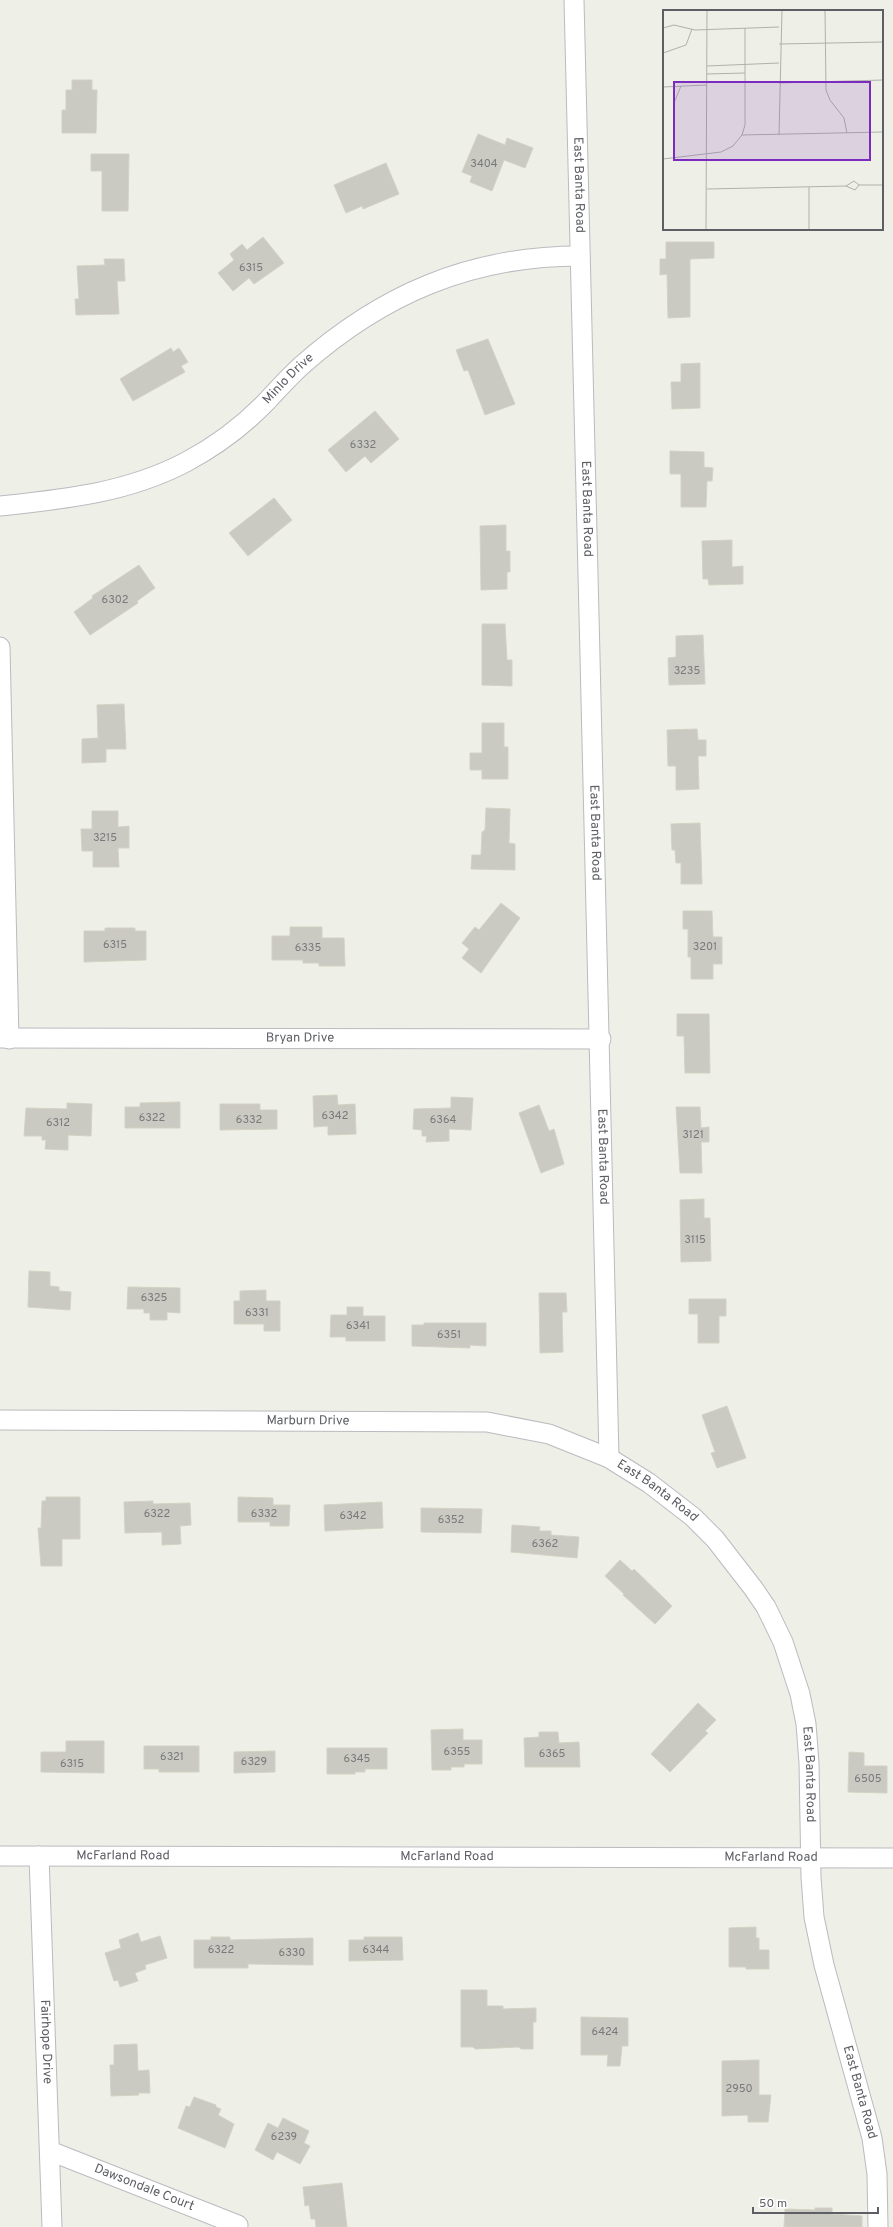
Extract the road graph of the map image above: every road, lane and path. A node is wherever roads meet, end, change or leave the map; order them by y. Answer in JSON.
{"nodes":[{"id":1,"x":574,"y":0,"type":"edge"},
{"id":2,"x":580,"y":256,"type":"junction"},
{"id":3,"x":0,"y":506,"type":"edge"},
{"id":4,"x":0,"y":647,"type":"edge"},
{"id":5,"x":4,"y":1038,"type":"edge"},
{"id":6,"x":601,"y":1039,"type":"junction"},
{"id":7,"x":0,"y":1420,"type":"edge"},
{"id":8,"x":609,"y":1458,"type":"junction"},
{"id":9,"x":0,"y":1856,"type":"edge"},
{"id":10,"x":39,"y":1856,"type":"junction"},
{"id":11,"x":811,"y":1858,"type":"junction"},
{"id":12,"x":893,"y":1858,"type":"edge"},
{"id":13,"x":50,"y":2151,"type":"junction"},
{"id":14,"x":885,"y":2170,"type":"edge"},
{"id":15,"x":238,"y":2225,"type":"dead end"},
{"id":16,"x":52,"y":2227,"type":"edge"},
{"id":17,"x":878,"y":2227,"type":"edge"}],
"edges":[{"from":1,"to":2,"type":"street","name":"East Banta Road"},
{"from":2,"to":3,"type":"street","name":"Minlo Drive"},
{"from":2,"to":6,"type":"street","name":"East Banta Road"},
{"from":4,"to":5,"type":"street"},
{"from":5,"to":6,"type":"street","name":"Bryan Drive"},
{"from":6,"to":8,"type":"street","name":"East Banta Road"},
{"from":7,"to":8,"type":"street","name":"Marburn Drive"},
{"from":8,"to":11,"type":"street","name":"East Banta Road"},
{"from":9,"to":10,"type":"street","name":"McFarland Road"},
{"from":10,"to":11,"type":"street","name":"McFarland Road"},
{"from":10,"to":13,"type":"street","name":"Fairhope Drive"},
{"from":11,"to":12,"type":"street","name":"McFarland Road"},
{"from":11,"to":14,"type":"street","name":"East Banta Road"},
{"from":13,"to":15,"type":"street","name":"Dawsondale Court"},
{"from":13,"to":16,"type":"street","name":"Fairhope Drive"},
{"from":14,"to":17,"type":"street","name":"East Banta Road"}]}
